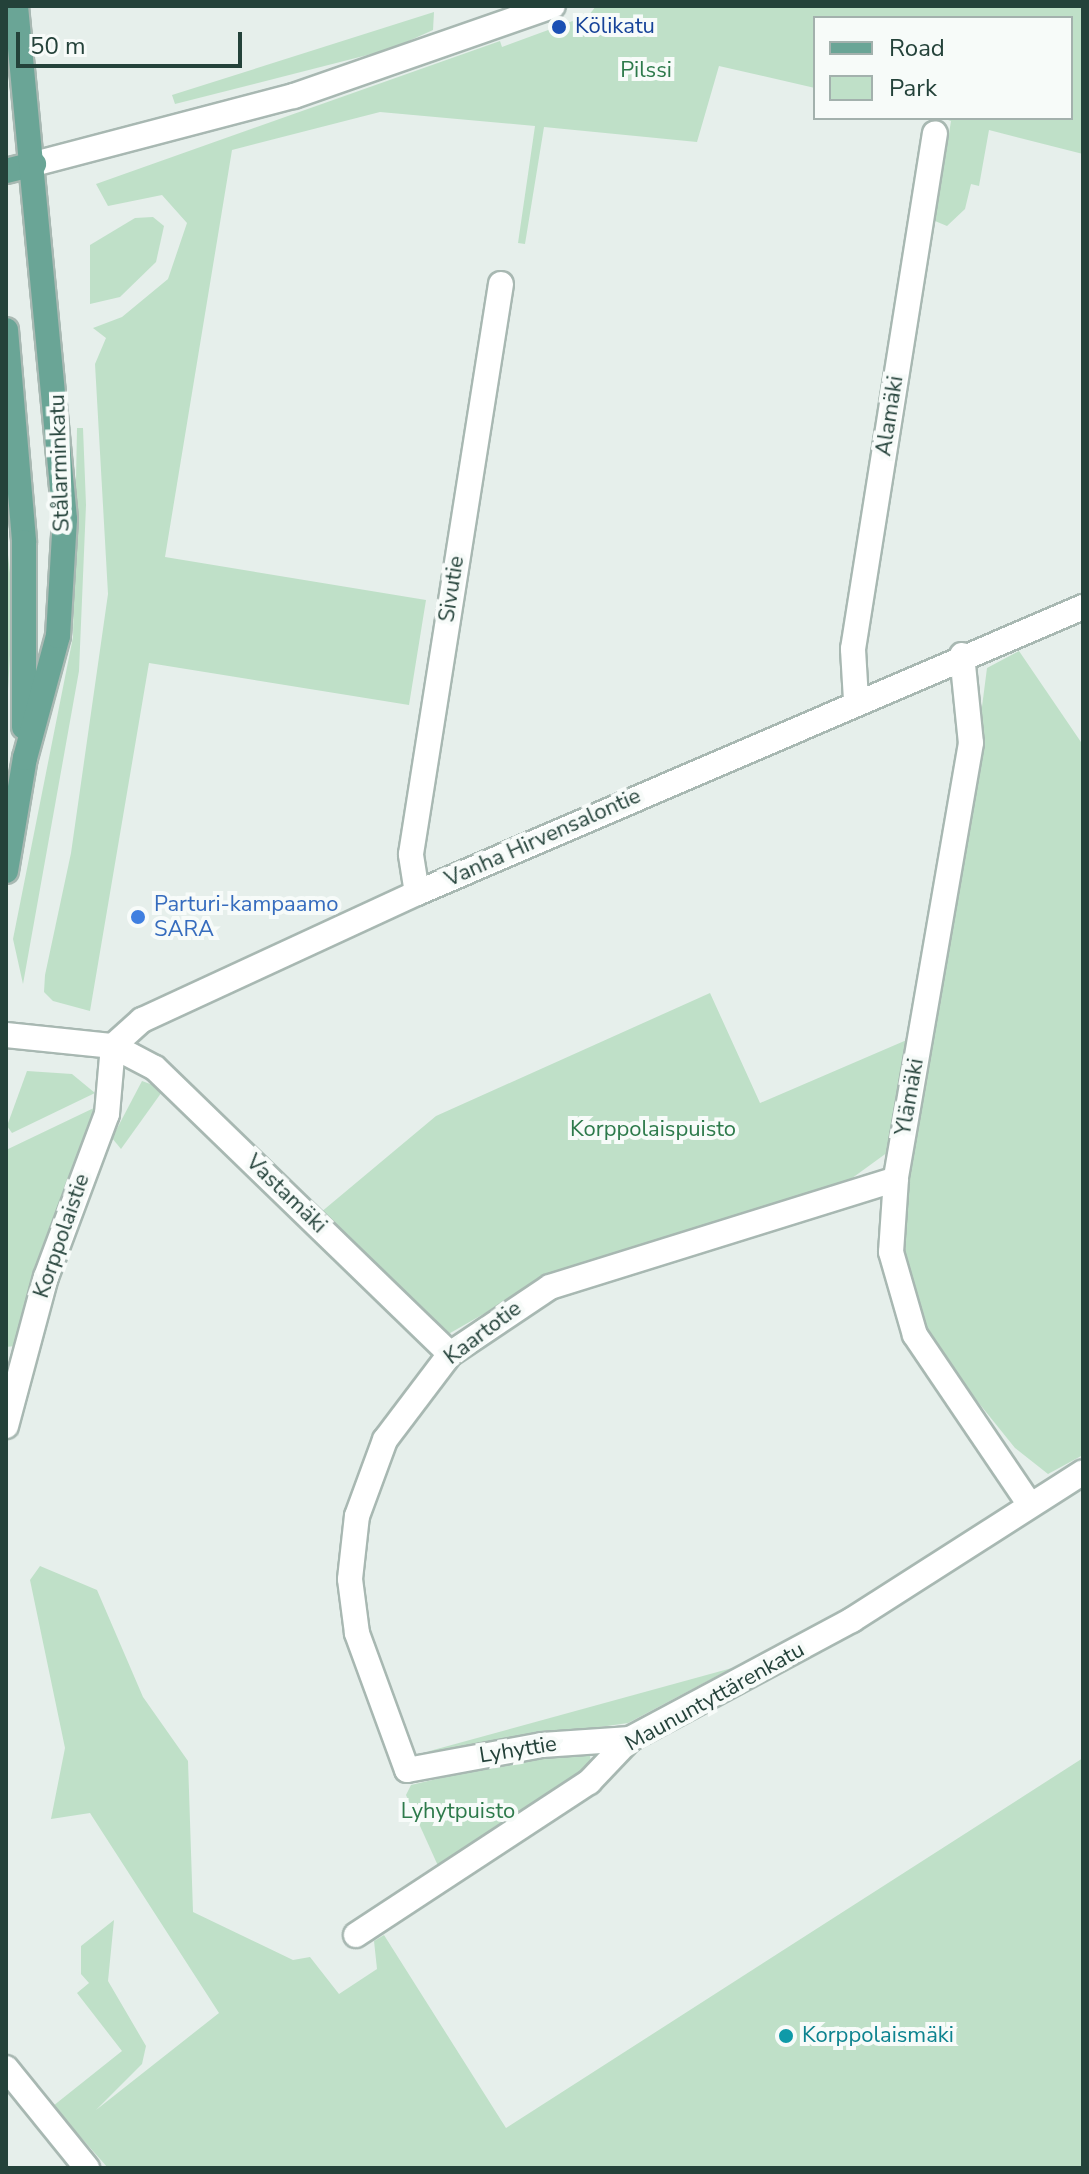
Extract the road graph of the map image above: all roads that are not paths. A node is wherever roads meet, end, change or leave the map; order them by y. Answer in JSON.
{"nodes":[{"id":1,"x":16,"y":6,"type":"edge"},
{"id":2,"x":553,"y":6,"type":"edge"},
{"id":3,"x":935,"y":133,"type":"dead end"},
{"id":4,"x":34,"y":164,"type":"junction"},
{"id":5,"x":6,"y":171,"type":"edge"},
{"id":6,"x":501,"y":284,"type":"dead end"},
{"id":7,"x":6,"y":330,"type":"edge"},
{"id":8,"x":1083,"y":607,"type":"edge"},
{"id":9,"x":962,"y":655,"type":"junction"},
{"id":10,"x":856,"y":700,"type":"junction"},
{"id":11,"x":25,"y":758,"type":"junction"},
{"id":12,"x":6,"y":871,"type":"edge"},
{"id":13,"x":417,"y":893,"type":"junction"},
{"id":14,"x":6,"y":1035,"type":"edge"},
{"id":15,"x":113,"y":1046,"type":"junction"},
{"id":16,"x":896,"y":1179,"type":"junction"},
{"id":17,"x":450,"y":1354,"type":"junction"},
{"id":18,"x":6,"y":1426,"type":"edge"},
{"id":19,"x":1083,"y":1472,"type":"edge"},
{"id":20,"x":1030,"y":1505,"type":"junction"},
{"id":21,"x":630,"y":1739,"type":"junction"},
{"id":22,"x":407,"y":1770,"type":"joint"},
{"id":23,"x":356,"y":1935,"type":"dead end"},
{"id":24,"x":6,"y":2068,"type":"edge"},
{"id":25,"x":87,"y":2168,"type":"edge"}],
"edges":[{"from":1,"to":4,"type":"main road","name":"Stålarminkatu"},
{"from":2,"to":4,"type":"street"},
{"from":3,"to":10,"type":"street","name":"Alamäki"},
{"from":4,"to":5,"type":"main road"},
{"from":4,"to":11,"type":"main road","name":"Stålarminkatu"},
{"from":6,"to":13,"type":"street","name":"Sivutie"},
{"from":7,"to":11,"type":"main road","name":"Stålarminkatu"},
{"from":8,"to":9,"type":"street","name":"Vanha Hirvensalontie"},
{"from":9,"to":10,"type":"street","name":"Vanha Hirvensalontie"},
{"from":9,"to":16,"type":"street","name":"Ylämäki"},
{"from":10,"to":13,"type":"street","name":"Vanha Hirvensalontie"},
{"from":11,"to":12,"type":"main road","name":"Stålarminkatu"},
{"from":13,"to":15,"type":"street","name":"Vanha Hirvensalontie"},
{"from":14,"to":15,"type":"street"},
{"from":15,"to":17,"type":"street","name":"Vastamäki"},
{"from":15,"to":18,"type":"street","name":"Korppolaistie"},
{"from":16,"to":17,"type":"street","name":"Kaartotie"},
{"from":16,"to":20,"type":"street","name":"Ylämäki"},
{"from":17,"to":22,"type":"street","name":"Kaartotie"},
{"from":19,"to":20,"type":"street","name":"Maununtyttärenkatu"},
{"from":20,"to":21,"type":"street","name":"Maununtyttärenkatu"},
{"from":21,"to":22,"type":"street","name":"Lyhyttie"},
{"from":21,"to":23,"type":"street","name":"Maununtyttärenkatu"},
{"from":24,"to":25,"type":"street"}]}
